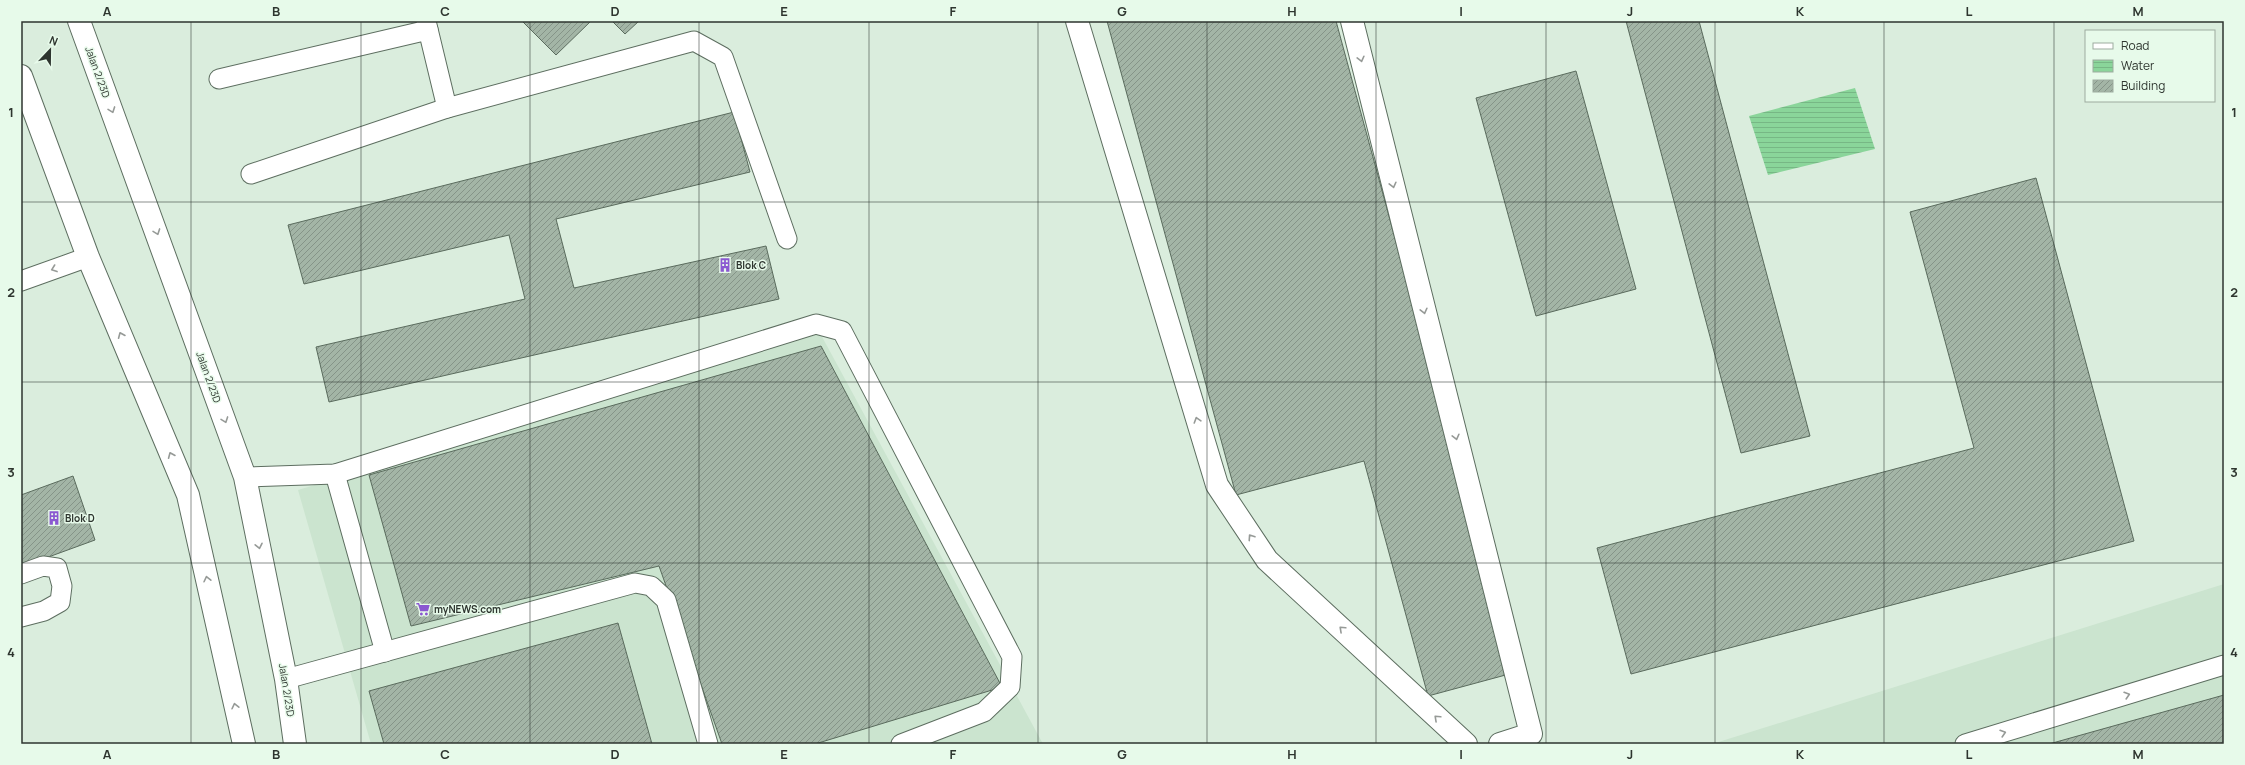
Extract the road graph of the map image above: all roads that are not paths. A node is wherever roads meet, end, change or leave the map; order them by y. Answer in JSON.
{"nodes":[{"id":1,"x":79,"y":21,"type":"edge"},
{"id":2,"x":1076,"y":21,"type":"edge"},
{"id":3,"x":1352,"y":21,"type":"edge"},
{"id":4,"x":427,"y":25,"type":"edge"},
{"id":5,"x":21,"y":76,"type":"edge"},
{"id":6,"x":219,"y":79,"type":"dead end"},
{"id":7,"x":447,"y":108,"type":"junction"},
{"id":8,"x":251,"y":174,"type":"dead end"},
{"id":9,"x":787,"y":239,"type":"dead end"},
{"id":10,"x":88,"y":257,"type":"junction"},
{"id":11,"x":22,"y":277,"type":"edge"},
{"id":12,"x":335,"y":474,"type":"junction"},
{"id":13,"x":244,"y":477,"type":"junction"},
{"id":14,"x":21,"y":574,"type":"edge"},
{"id":15,"x":21,"y":617,"type":"edge"},
{"id":16,"x":385,"y":652,"type":"junction"},
{"id":17,"x":2224,"y":665,"type":"edge"},
{"id":18,"x":286,"y":679,"type":"junction"},
{"id":19,"x":244,"y":744,"type":"edge"},
{"id":20,"x":295,"y":744,"type":"edge"},
{"id":21,"x":708,"y":744,"type":"edge"},
{"id":22,"x":901,"y":744,"type":"edge"},
{"id":23,"x":1466,"y":744,"type":"edge"},
{"id":24,"x":1500,"y":744,"type":"edge"},
{"id":25,"x":1966,"y":744,"type":"edge"}],
"edges":[{"from":1,"to":13,"type":"street","name":"Jalan 2/23D","one_way":true},
{"from":23,"to":2,"type":"street","one_way":true},
{"from":3,"to":24,"type":"street","one_way":true},
{"from":4,"to":6,"type":"lane"},
{"from":4,"to":7,"type":"lane"},
{"from":5,"to":10,"type":"street"},
{"from":7,"to":8,"type":"lane"},
{"from":7,"to":9,"type":"lane"},
{"from":10,"to":11,"type":"lane","one_way":true},
{"from":19,"to":10,"type":"street","one_way":true},
{"from":12,"to":13,"type":"lane"},
{"from":12,"to":16,"type":"lane"},
{"from":12,"to":22,"type":"lane"},
{"from":13,"to":18,"type":"street","name":"Jalan 2/23D","one_way":true},
{"from":14,"to":15,"type":"lane"},
{"from":16,"to":18,"type":"lane"},
{"from":16,"to":21,"type":"lane"},
{"from":25,"to":17,"type":"lane","one_way":true},
{"from":18,"to":20,"type":"street","name":"Jalan 2/23D"}]}
